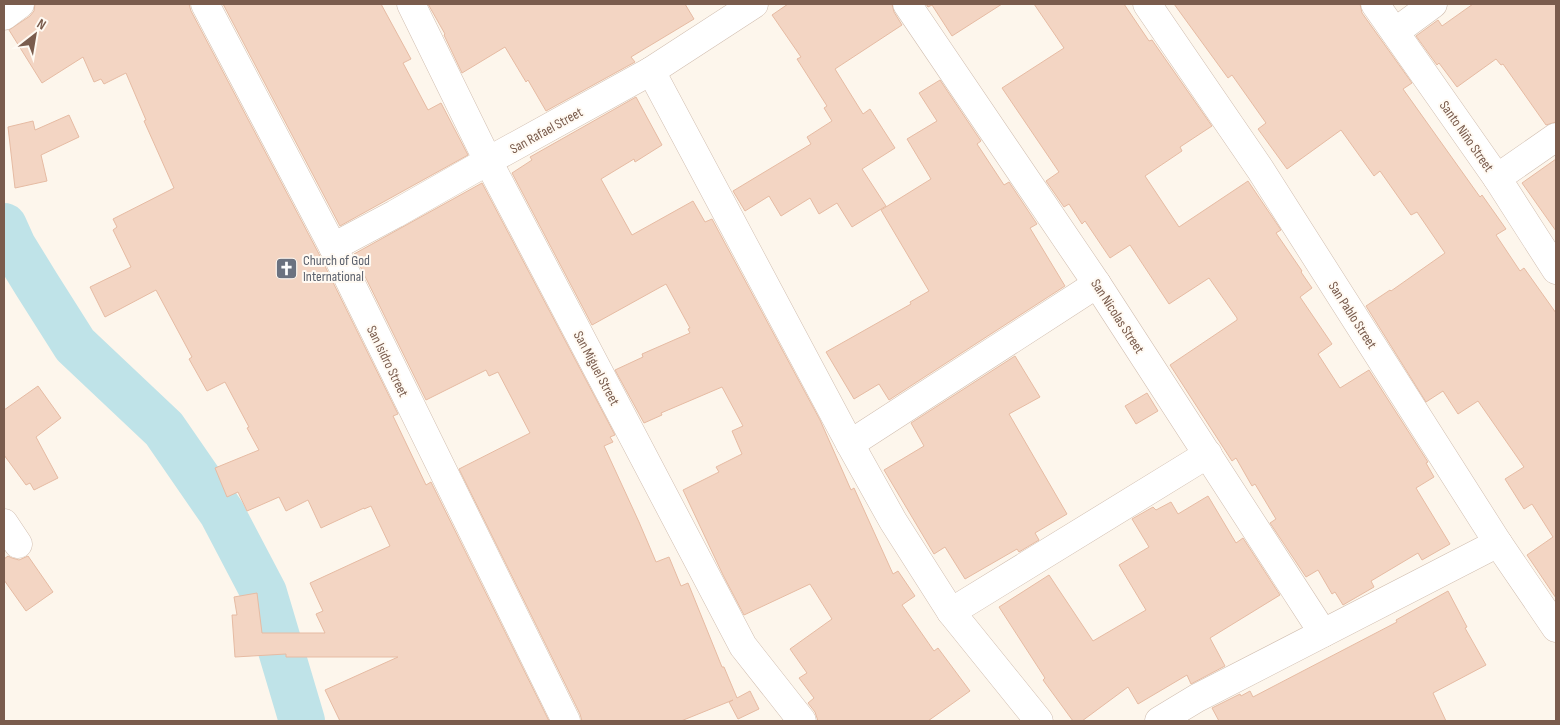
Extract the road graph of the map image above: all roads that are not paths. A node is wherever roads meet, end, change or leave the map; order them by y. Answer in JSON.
{"nodes":[{"id":1,"x":20,"y":4,"type":"edge"},
{"id":2,"x":204,"y":4,"type":"edge"},
{"id":3,"x":411,"y":4,"type":"edge"},
{"id":4,"x":754,"y":4,"type":"edge"},
{"id":5,"x":907,"y":4,"type":"edge"},
{"id":6,"x":1146,"y":4,"type":"edge"},
{"id":7,"x":1375,"y":4,"type":"edge"},
{"id":8,"x":1433,"y":4,"type":"edge"},
{"id":9,"x":4,"y":16,"type":"edge"},
{"id":10,"x":1395,"y":32,"type":"junction"},
{"id":11,"x":651,"y":72,"type":"junction"},
{"id":12,"x":1556,"y":138,"type":"edge"},
{"id":13,"x":488,"y":161,"type":"junction"},
{"id":14,"x":1497,"y":178,"type":"junction"},
{"id":15,"x":332,"y":247,"type":"junction"},
{"id":16,"x":1556,"y":270,"type":"edge"},
{"id":17,"x":1097,"y":284,"type":"junction"},
{"id":18,"x":850,"y":444,"type":"junction"},
{"id":19,"x":1208,"y":454,"type":"junction"},
{"id":20,"x":1498,"y":543,"type":"junction"},
{"id":21,"x":951,"y":612,"type":"junction"},
{"id":22,"x":1556,"y":628,"type":"edge"},
{"id":23,"x":1323,"y":633,"type":"junction"},
{"id":24,"x":566,"y":721,"type":"edge"},
{"id":25,"x":802,"y":721,"type":"edge"},
{"id":26,"x":1039,"y":721,"type":"edge"},
{"id":27,"x":1159,"y":721,"type":"edge"}],
"edges":[{"from":1,"to":9,"type":"street"},
{"from":2,"to":15,"type":"street","name":"San Isidro Street"},
{"from":3,"to":13,"type":"street","name":"San Miguel Street"},
{"from":4,"to":11,"type":"street","name":"San Rafael Street"},
{"from":5,"to":17,"type":"street","name":"San Nicolas Street"},
{"from":6,"to":20,"type":"street","name":"San Pablo Street"},
{"from":7,"to":10,"type":"street","name":"Santo Niño Street"},
{"from":8,"to":10,"type":"street"},
{"from":10,"to":14,"type":"street","name":"Santo Niño Street"},
{"from":11,"to":13,"type":"street","name":"San Rafael Street"},
{"from":11,"to":18,"type":"street"},
{"from":12,"to":14,"type":"street"},
{"from":13,"to":15,"type":"street","name":"San Rafael Street"},
{"from":13,"to":25,"type":"street","name":"San Miguel Street"},
{"from":14,"to":16,"type":"street","name":"Santo Niño Street"},
{"from":15,"to":24,"type":"street","name":"San Isidro Street"},
{"from":17,"to":18,"type":"street"},
{"from":17,"to":19,"type":"street","name":"San Nicolas Street"},
{"from":18,"to":21,"type":"street"},
{"from":19,"to":21,"type":"street"},
{"from":19,"to":23,"type":"street","name":"San Nicolas Street"},
{"from":20,"to":22,"type":"street","name":"San Pablo Street"},
{"from":20,"to":23,"type":"street"},
{"from":21,"to":26,"type":"street"},
{"from":23,"to":27,"type":"street"}]}
